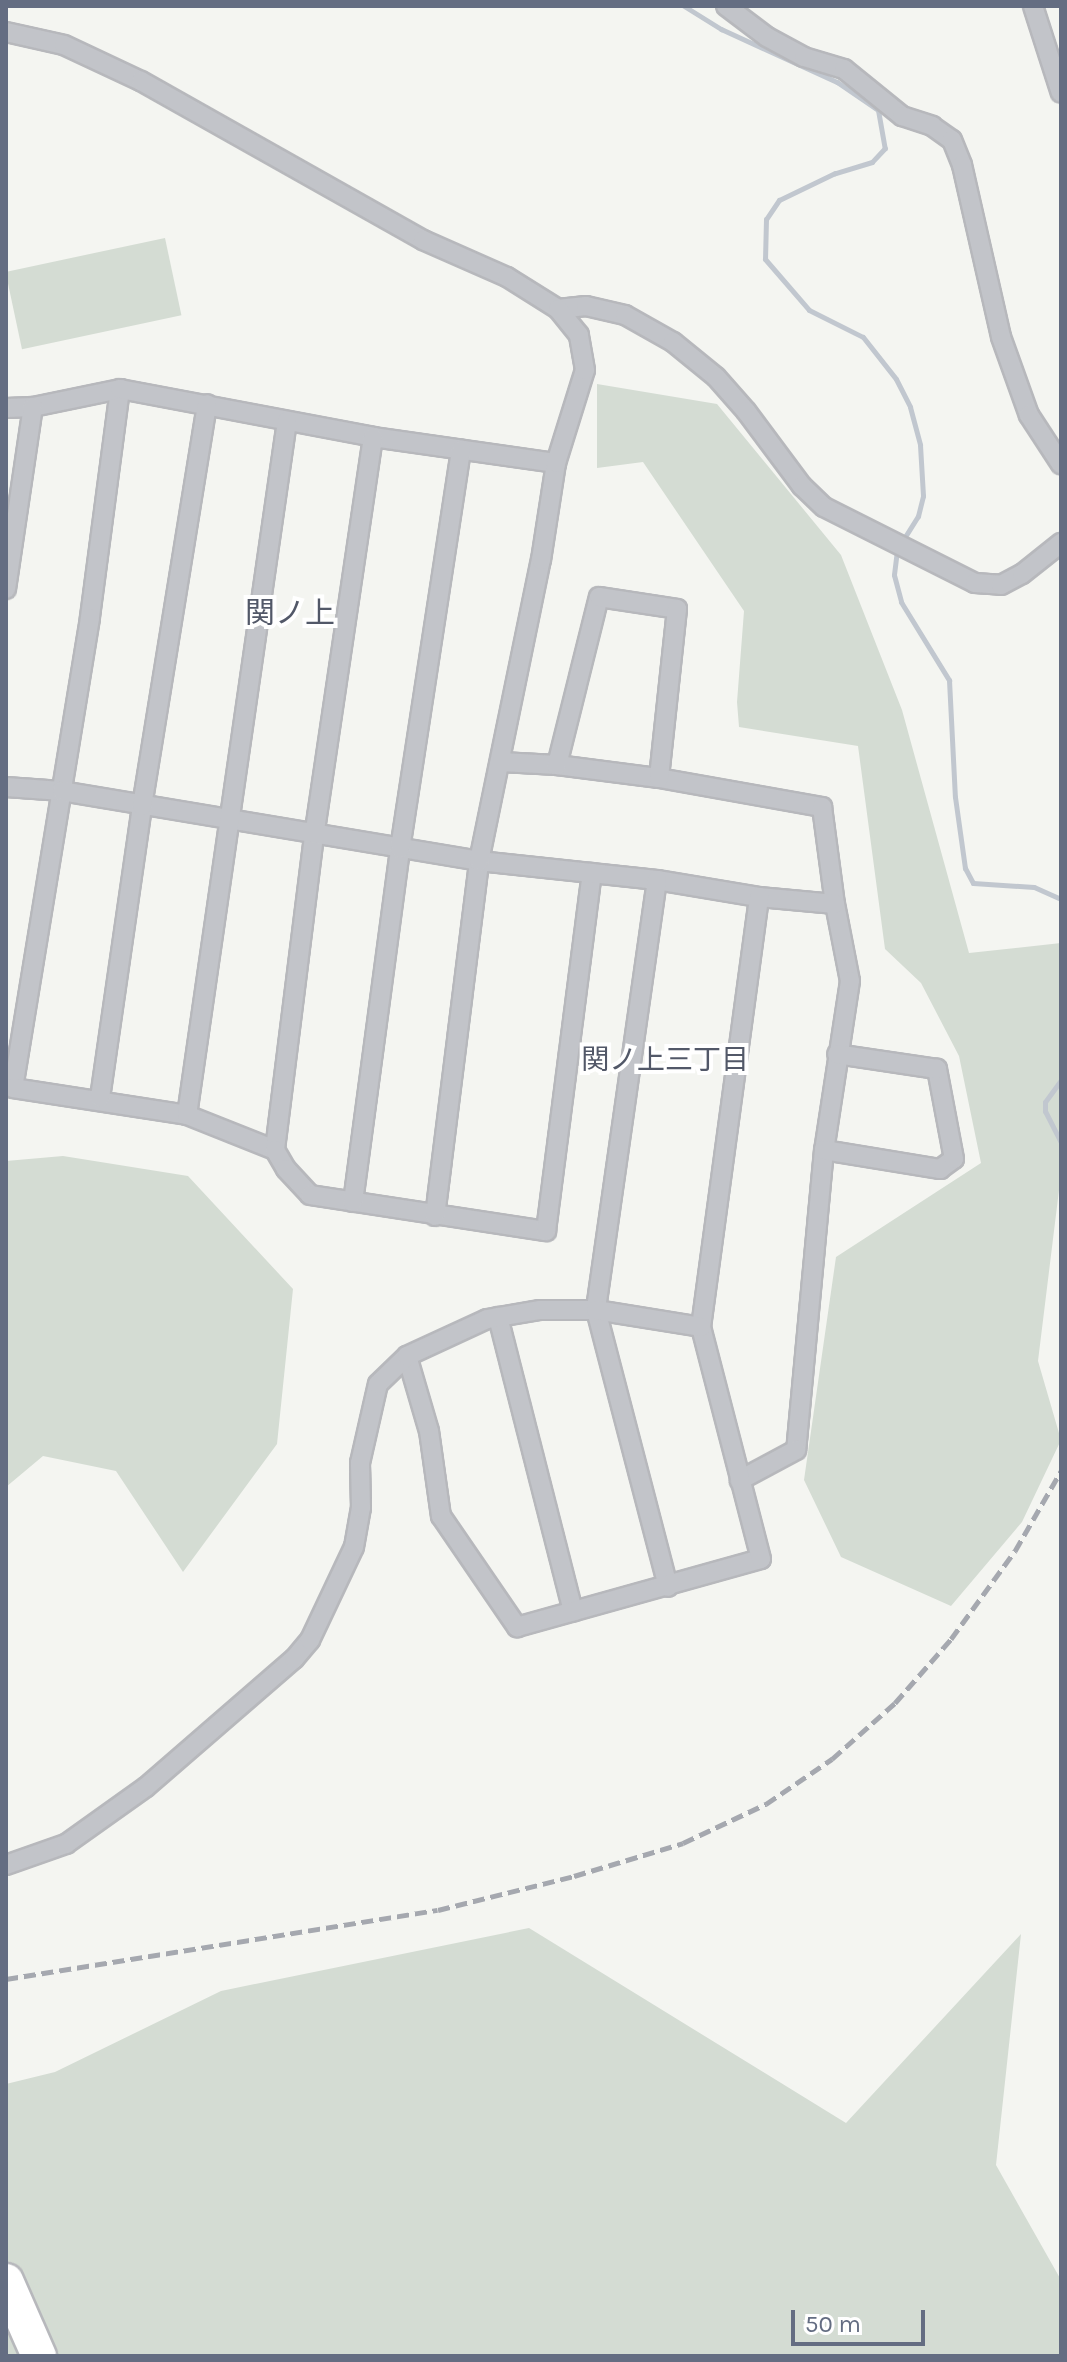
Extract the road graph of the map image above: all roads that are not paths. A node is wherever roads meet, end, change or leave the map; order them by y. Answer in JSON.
{"nodes":[{"id":1,"x":726,"y":6,"type":"edge"},
{"id":2,"x":1033,"y":6,"type":"edge"},
{"id":3,"x":6,"y":32,"type":"edge"},
{"id":4,"x":1061,"y":93,"type":"edge"},
{"id":5,"x":558,"y":309,"type":"junction"},
{"id":6,"x":120,"y":389,"type":"junction"},
{"id":7,"x":207,"y":404,"type":"junction"},
{"id":8,"x":33,"y":407,"type":"junction"},
{"id":9,"x":6,"y":408,"type":"edge"},
{"id":10,"x":287,"y":421,"type":"junction"},
{"id":11,"x":373,"y":437,"type":"junction"},
{"id":12,"x":461,"y":450,"type":"junction"},
{"id":13,"x":556,"y":463,"type":"junction"},
{"id":14,"x":1061,"y":464,"type":"edge"},
{"id":15,"x":1061,"y":543,"type":"edge"},
{"id":16,"x":6,"y":589,"type":"edge"},
{"id":17,"x":501,"y":762,"type":"junction"},
{"id":18,"x":557,"y":765,"type":"junction"},
{"id":19,"x":659,"y":778,"type":"junction"},
{"id":20,"x":6,"y":787,"type":"edge"},
{"id":21,"x":62,"y":791,"type":"junction"},
{"id":22,"x":142,"y":806,"type":"junction"},
{"id":23,"x":230,"y":821,"type":"junction"},
{"id":24,"x":314,"y":836,"type":"junction"},
{"id":25,"x":400,"y":849,"type":"junction"},
{"id":26,"x":479,"y":861,"type":"junction"},
{"id":27,"x":592,"y":873,"type":"junction"},
{"id":28,"x":657,"y":880,"type":"junction"},
{"id":29,"x":759,"y":897,"type":"junction"},
{"id":30,"x":835,"y":904,"type":"junction"},
{"id":31,"x":837,"y":1054,"type":"junction"},
{"id":32,"x":10,"y":1093,"type":"edge"},
{"id":33,"x":100,"y":1098,"type":"junction"},
{"id":34,"x":187,"y":1115,"type":"junction"},
{"id":35,"x":275,"y":1150,"type":"junction"},
{"id":36,"x":824,"y":1150,"type":"junction"},
{"id":37,"x":353,"y":1202,"type":"junction"},
{"id":38,"x":435,"y":1216,"type":"junction"},
{"id":39,"x":596,"y":1310,"type":"junction"},
{"id":40,"x":498,"y":1317,"type":"junction"},
{"id":41,"x":701,"y":1327,"type":"junction"},
{"id":42,"x":407,"y":1356,"type":"junction"},
{"id":43,"x":740,"y":1480,"type":"junction"},
{"id":44,"x":668,"y":1587,"type":"junction"},
{"id":45,"x":573,"y":1612,"type":"junction"},
{"id":46,"x":6,"y":1865,"type":"edge"},
{"id":47,"x":6,"y":2281,"type":"edge"},
{"id":48,"x":39,"y":2356,"type":"edge"}],
"edges":[{"from":1,"to":14,"type":"street"},
{"from":2,"to":4,"type":"street"},
{"from":3,"to":5,"type":"street"},
{"from":5,"to":13,"type":"street"},
{"from":5,"to":15,"type":"street"},
{"from":6,"to":7,"type":"street"},
{"from":6,"to":8,"type":"street"},
{"from":6,"to":21,"type":"street"},
{"from":7,"to":10,"type":"street"},
{"from":7,"to":22,"type":"street"},
{"from":8,"to":9,"type":"street"},
{"from":8,"to":16,"type":"street"},
{"from":10,"to":11,"type":"street"},
{"from":10,"to":23,"type":"street"},
{"from":11,"to":12,"type":"street"},
{"from":11,"to":24,"type":"street"},
{"from":12,"to":13,"type":"street"},
{"from":12,"to":25,"type":"street"},
{"from":13,"to":17,"type":"street"},
{"from":17,"to":18,"type":"street"},
{"from":17,"to":26,"type":"street"},
{"from":18,"to":19,"type":"street"},
{"from":18,"to":19,"type":"street"},
{"from":19,"to":30,"type":"street"},
{"from":20,"to":21,"type":"street"},
{"from":21,"to":22,"type":"street"},
{"from":21,"to":32,"type":"street"},
{"from":22,"to":23,"type":"street"},
{"from":22,"to":33,"type":"street"},
{"from":23,"to":24,"type":"street"},
{"from":23,"to":34,"type":"street"},
{"from":24,"to":25,"type":"street"},
{"from":24,"to":35,"type":"street"},
{"from":25,"to":26,"type":"street"},
{"from":25,"to":37,"type":"street"},
{"from":26,"to":27,"type":"street"},
{"from":26,"to":38,"type":"street"},
{"from":27,"to":28,"type":"street"},
{"from":27,"to":38,"type":"street"},
{"from":28,"to":29,"type":"street"},
{"from":28,"to":39,"type":"street"},
{"from":29,"to":30,"type":"street"},
{"from":29,"to":41,"type":"street"},
{"from":30,"to":31,"type":"street"},
{"from":31,"to":36,"type":"street"},
{"from":31,"to":36,"type":"street"},
{"from":32,"to":33,"type":"street"},
{"from":33,"to":34,"type":"street"},
{"from":34,"to":35,"type":"street"},
{"from":35,"to":37,"type":"street"},
{"from":36,"to":43,"type":"street"},
{"from":37,"to":38,"type":"street"},
{"from":39,"to":40,"type":"street"},
{"from":39,"to":41,"type":"street"},
{"from":39,"to":44,"type":"street"},
{"from":40,"to":42,"type":"street"},
{"from":40,"to":45,"type":"street"},
{"from":41,"to":43,"type":"street"},
{"from":42,"to":45,"type":"street"},
{"from":42,"to":46,"type":"street"},
{"from":43,"to":44,"type":"street"},
{"from":44,"to":45,"type":"street"},
{"from":47,"to":48,"type":"highway"}]}
